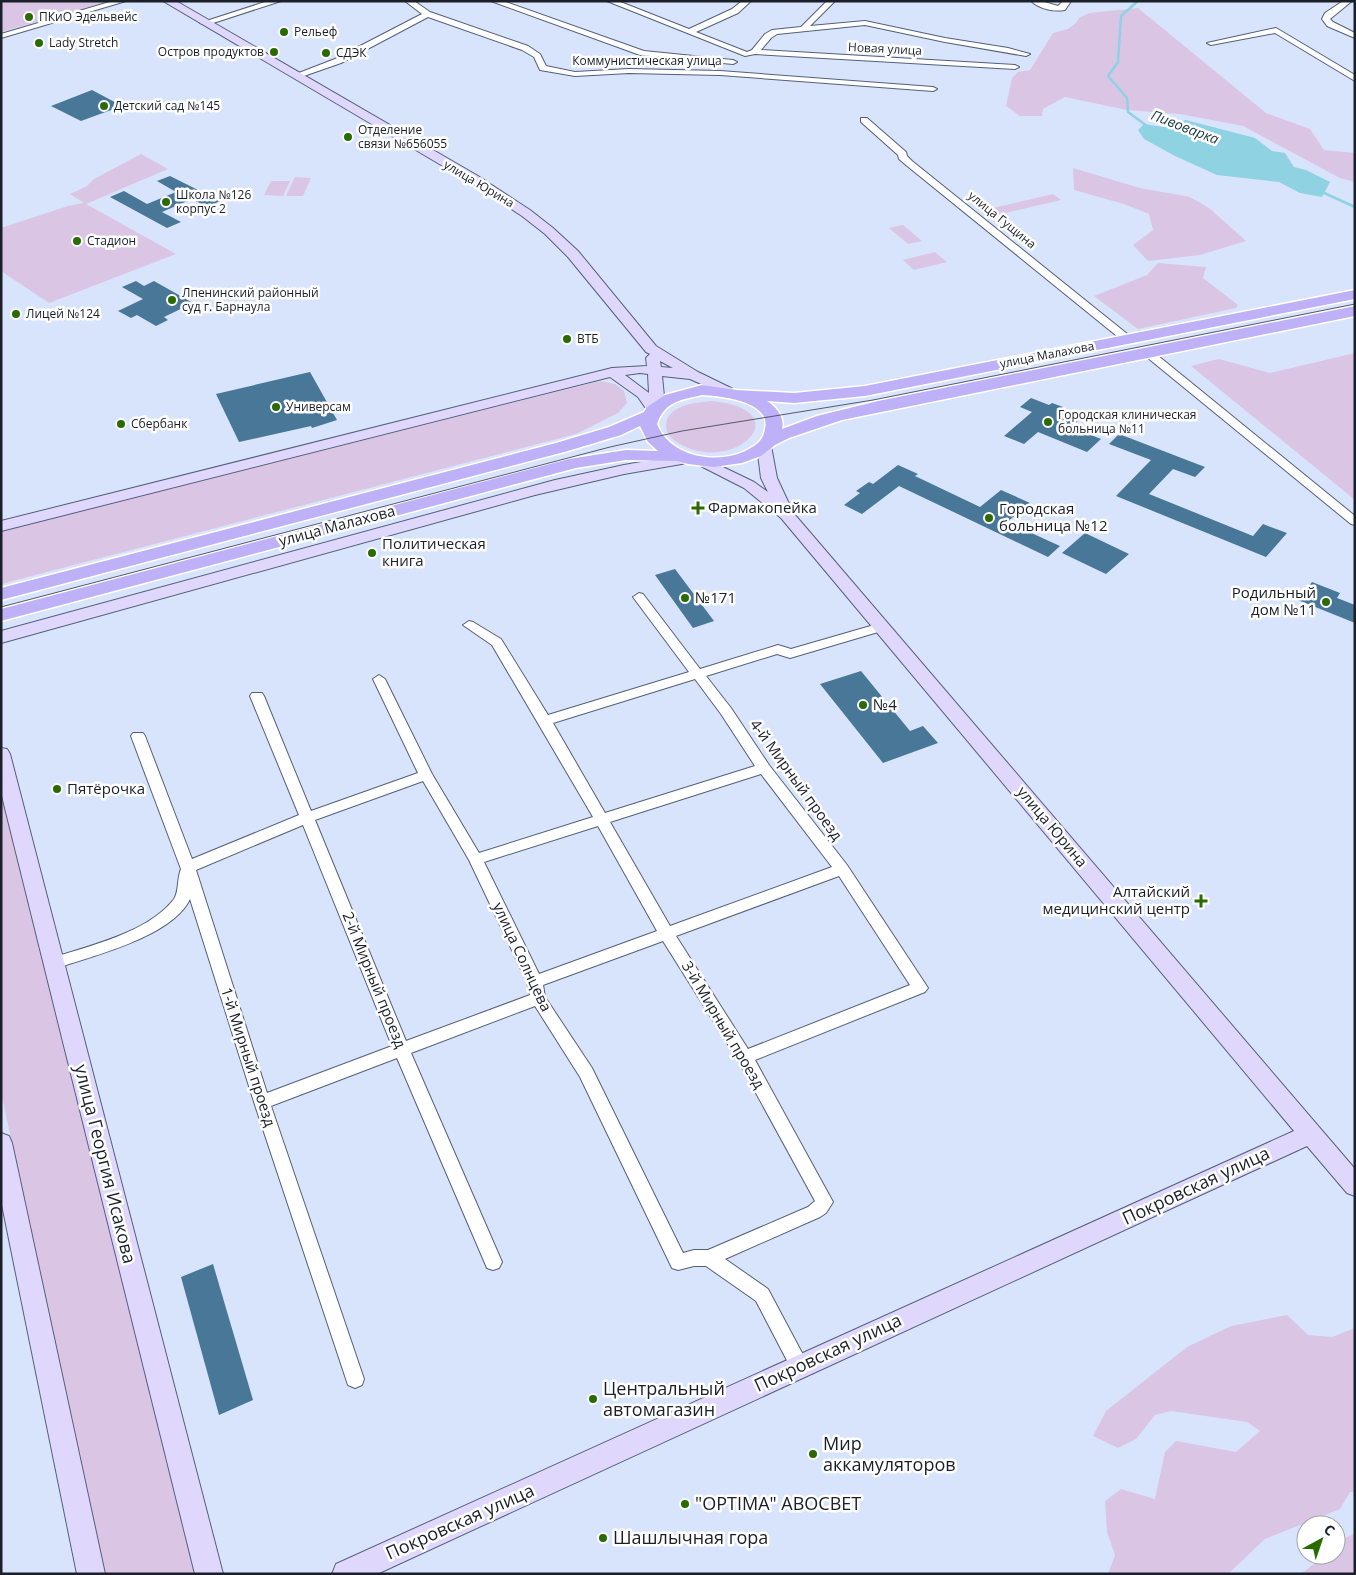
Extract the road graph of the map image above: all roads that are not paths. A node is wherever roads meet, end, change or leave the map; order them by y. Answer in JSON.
{"nodes":[{"id":1,"x":122,"y":1,"type":"edge"},
{"id":2,"x":168,"y":1,"type":"edge"},
{"id":3,"x":277,"y":1,"type":"edge"},
{"id":4,"x":409,"y":1,"type":"edge"},
{"id":5,"x":495,"y":1,"type":"edge"},
{"id":6,"x":611,"y":1,"type":"edge"},
{"id":7,"x":747,"y":1,"type":"edge"},
{"id":8,"x":831,"y":1,"type":"edge"},
{"id":9,"x":1035,"y":1,"type":"edge"},
{"id":10,"x":1067,"y":1,"type":"edge"},
{"id":11,"x":1348,"y":1,"type":"edge"},
{"id":12,"x":427,"y":14,"type":"junction"},
{"id":13,"x":204,"y":23,"type":"junction"},
{"id":14,"x":802,"y":29,"type":"junction"},
{"id":15,"x":691,"y":31,"type":"junction"},
{"id":16,"x":1,"y":36,"type":"edge"},
{"id":17,"x":1355,"y":36,"type":"edge"},
{"id":18,"x":1211,"y":44,"type":"dead end"},
{"id":19,"x":755,"y":52,"type":"junction"},
{"id":20,"x":745,"y":54,"type":"junction"},
{"id":21,"x":1026,"y":54,"type":"dead end"},
{"id":22,"x":733,"y":62,"type":"junction"},
{"id":23,"x":1015,"y":67,"type":"dead end"},
{"id":24,"x":1355,"y":67,"type":"edge"},
{"id":25,"x":1344,"y":72,"type":"junction"},
{"id":26,"x":720,"y":73,"type":"junction"},
{"id":27,"x":295,"y":76,"type":"junction"},
{"id":28,"x":1355,"y":79,"type":"edge"},
{"id":29,"x":933,"y":89,"type":"dead end"},
{"id":30,"x":864,"y":120,"type":"dead end"},
{"id":31,"x":1355,"y":294,"type":"edge"},
{"id":32,"x":1355,"y":311,"type":"edge"},
{"id":33,"x":1127,"y":339,"type":"junction"},
{"id":34,"x":651,"y":349,"type":"junction"},
{"id":35,"x":1147,"y":352,"type":"junction"},
{"id":36,"x":656,"y":370,"type":"junction"},
{"id":37,"x":612,"y":372,"type":"junction"},
{"id":38,"x":693,"y":375,"type":"junction"},
{"id":39,"x":733,"y":393,"type":"junction"},
{"id":40,"x":654,"y":410,"type":"junction"},
{"id":41,"x":767,"y":444,"type":"junction"},
{"id":42,"x":688,"y":459,"type":"junction"},
{"id":43,"x":787,"y":515,"type":"junction"},
{"id":44,"x":1355,"y":522,"type":"edge"},
{"id":45,"x":1,"y":526,"type":"edge"},
{"id":46,"x":1,"y":594,"type":"edge"},
{"id":47,"x":639,"y":597,"type":"dead end"},
{"id":48,"x":1,"y":615,"type":"edge"},
{"id":49,"x":469,"y":626,"type":"dead end"},
{"id":50,"x":880,"y":627,"type":"junction"},
{"id":51,"x":1,"y":636,"type":"edge"},
{"id":52,"x":697,"y":673,"type":"junction"},
{"id":53,"x":379,"y":678,"type":"dead end"},
{"id":54,"x":257,"y":696,"type":"dead end"},
{"id":55,"x":545,"y":721,"type":"junction"},
{"id":56,"x":138,"y":736,"type":"dead end"},
{"id":57,"x":1,"y":754,"type":"edge"},
{"id":58,"x":764,"y":768,"type":"junction"},
{"id":59,"x":426,"y":775,"type":"junction"},
{"id":60,"x":308,"y":817,"type":"junction"},
{"id":61,"x":601,"y":819,"type":"junction"},
{"id":62,"x":476,"y":859,"type":"junction"},
{"id":63,"x":188,"y":868,"type":"junction"},
{"id":64,"x":842,"y":869,"type":"junction"},
{"id":65,"x":666,"y":933,"type":"junction"},
{"id":66,"x":54,"y":962,"type":"junction"},
{"id":67,"x":535,"y":982,"type":"junction"},
{"id":68,"x":538,"y":998,"type":"junction"},
{"id":69,"x":402,"y":1050,"type":"junction"},
{"id":70,"x":745,"y":1058,"type":"junction"},
{"id":71,"x":262,"y":1102,"type":"junction"},
{"id":72,"x":1310,"y":1134,"type":"junction"},
{"id":73,"x":1,"y":1143,"type":"edge"},
{"id":74,"x":1355,"y":1186,"type":"edge"},
{"id":75,"x":709,"y":1258,"type":"junction"},
{"id":76,"x":493,"y":1262,"type":"dead end"},
{"id":77,"x":800,"y":1366,"type":"junction"},
{"id":78,"x":355,"y":1379,"type":"dead end"},
{"id":79,"x":91,"y":1574,"type":"edge"},
{"id":80,"x":210,"y":1574,"type":"edge"},
{"id":81,"x":346,"y":1574,"type":"edge"}],
"edges":[{"from":1,"to":16,"type":"street"},
{"from":2,"to":13,"type":"street","name":"улица Юрина"},
{"from":3,"to":13,"type":"street"},
{"from":4,"to":12,"type":"street","name":"Коммунистическая улица"},
{"from":5,"to":22,"type":"street"},
{"from":6,"to":15,"type":"street"},
{"from":7,"to":15,"type":"street"},
{"from":8,"to":14,"type":"street"},
{"from":9,"to":10,"type":"street"},
{"from":11,"to":17,"type":"street"},
{"from":12,"to":26,"type":"street","name":"Коммунистическая улица"},
{"from":12,"to":27,"type":"street"},
{"from":13,"to":27,"type":"street","name":"улица Юрина"},
{"from":14,"to":19,"type":"street","name":"Новая улица"},
{"from":14,"to":21,"type":"street","name":"Новая улица"},
{"from":15,"to":20,"type":"street"},
{"from":18,"to":25,"type":"street"},
{"from":19,"to":20,"type":"street","name":"Новая улица"},
{"from":19,"to":23,"type":"street","name":"Новая улица"},
{"from":20,"to":22,"type":"street","name":"Новая улица"},
{"from":22,"to":26,"type":"street","name":"Новая улица"},
{"from":24,"to":25,"type":"street"},
{"from":25,"to":28,"type":"street"},
{"from":26,"to":29,"type":"street","name":"Коммунистическая улица"},
{"from":27,"to":34,"type":"street","name":"улица Юрина"},
{"from":30,"to":33,"type":"street","name":"улица Гущина"},
{"from":31,"to":33,"type":"main road","name":"улица Малахова"},
{"from":32,"to":35,"type":"main road","name":"улица Малахова"},
{"from":33,"to":39,"type":"main road","name":"улица Малахова"},
{"from":34,"to":36,"type":"main road","name":"улица Юрина"},
{"from":34,"to":38,"type":"street","name":"улица Юрина"},
{"from":35,"to":41,"type":"main road","name":"улица Малахова"},
{"from":35,"to":44,"type":"street"},
{"from":36,"to":37,"type":"street"},
{"from":36,"to":38,"type":"street"},
{"from":36,"to":40,"type":"street","name":"улица Юрина"},
{"from":37,"to":40,"type":"street"},
{"from":37,"to":45,"type":"street"},
{"from":38,"to":39,"type":"street","name":"улица Юрина"},
{"from":39,"to":40,"type":"main road"},
{"from":39,"to":41,"type":"main road"},
{"from":40,"to":42,"type":"main road"},
{"from":40,"to":46,"type":"main road","name":"улица Малахова"},
{"from":41,"to":42,"type":"main road"},
{"from":41,"to":43,"type":"street","name":"улица Юрина"},
{"from":42,"to":43,"type":"main road","name":"улица Юрина"},
{"from":42,"to":48,"type":"main road","name":"улица Малахова"},
{"from":42,"to":51,"type":"street"},
{"from":43,"to":50,"type":"street","name":"улица Юрина"},
{"from":47,"to":52,"type":"street","name":"4-й Мирный проезд"},
{"from":49,"to":55,"type":"street","name":"3-й Мирный проезд"},
{"from":50,"to":52,"type":"street"},
{"from":50,"to":72,"type":"street","name":"улица Юрина"},
{"from":52,"to":55,"type":"street"},
{"from":52,"to":58,"type":"street","name":"4-й Мирный проезд"},
{"from":53,"to":59,"type":"street","name":"улица Солнцева"},
{"from":54,"to":60,"type":"street","name":"2-й Мирный проезд"},
{"from":55,"to":61,"type":"street","name":"3-й Мирный проезд"},
{"from":56,"to":63,"type":"street","name":"1-й Мирный проезд"},
{"from":57,"to":66,"type":"street","name":"улица Георгия Исакова"},
{"from":58,"to":61,"type":"street"},
{"from":58,"to":64,"type":"street","name":"4-й Мирный проезд"},
{"from":59,"to":60,"type":"street"},
{"from":59,"to":62,"type":"street","name":"улица Солнцева"},
{"from":60,"to":63,"type":"street"},
{"from":60,"to":69,"type":"street","name":"2-й Мирный проезд"},
{"from":61,"to":62,"type":"street"},
{"from":61,"to":65,"type":"street","name":"3-й Мирный проезд"},
{"from":62,"to":67,"type":"street","name":"улица Солнцева"},
{"from":63,"to":66,"type":"street"},
{"from":63,"to":71,"type":"street","name":"1-й Мирный проезд"},
{"from":64,"to":65,"type":"street"},
{"from":64,"to":70,"type":"street","name":"4-й Мирный проезд"},
{"from":65,"to":67,"type":"street"},
{"from":65,"to":70,"type":"street","name":"3-й Мирный проезд"},
{"from":66,"to":80,"type":"street","name":"улица Георгия Исакова"},
{"from":67,"to":68,"type":"street","name":"улица Солнцева"},
{"from":68,"to":69,"type":"street"},
{"from":68,"to":75,"type":"street","name":"улица Солнцева"},
{"from":69,"to":71,"type":"street"},
{"from":69,"to":76,"type":"street","name":"2-й Мирный проезд"},
{"from":70,"to":75,"type":"street","name":"3-й Мирный проезд"},
{"from":71,"to":78,"type":"street","name":"1-й Мирный проезд"},
{"from":72,"to":74,"type":"street","name":"улица Юрина"},
{"from":72,"to":77,"type":"street","name":"Покровская улица"},
{"from":73,"to":79,"type":"street"},
{"from":75,"to":77,"type":"street"},
{"from":77,"to":81,"type":"street","name":"Покровская улица"}]}
